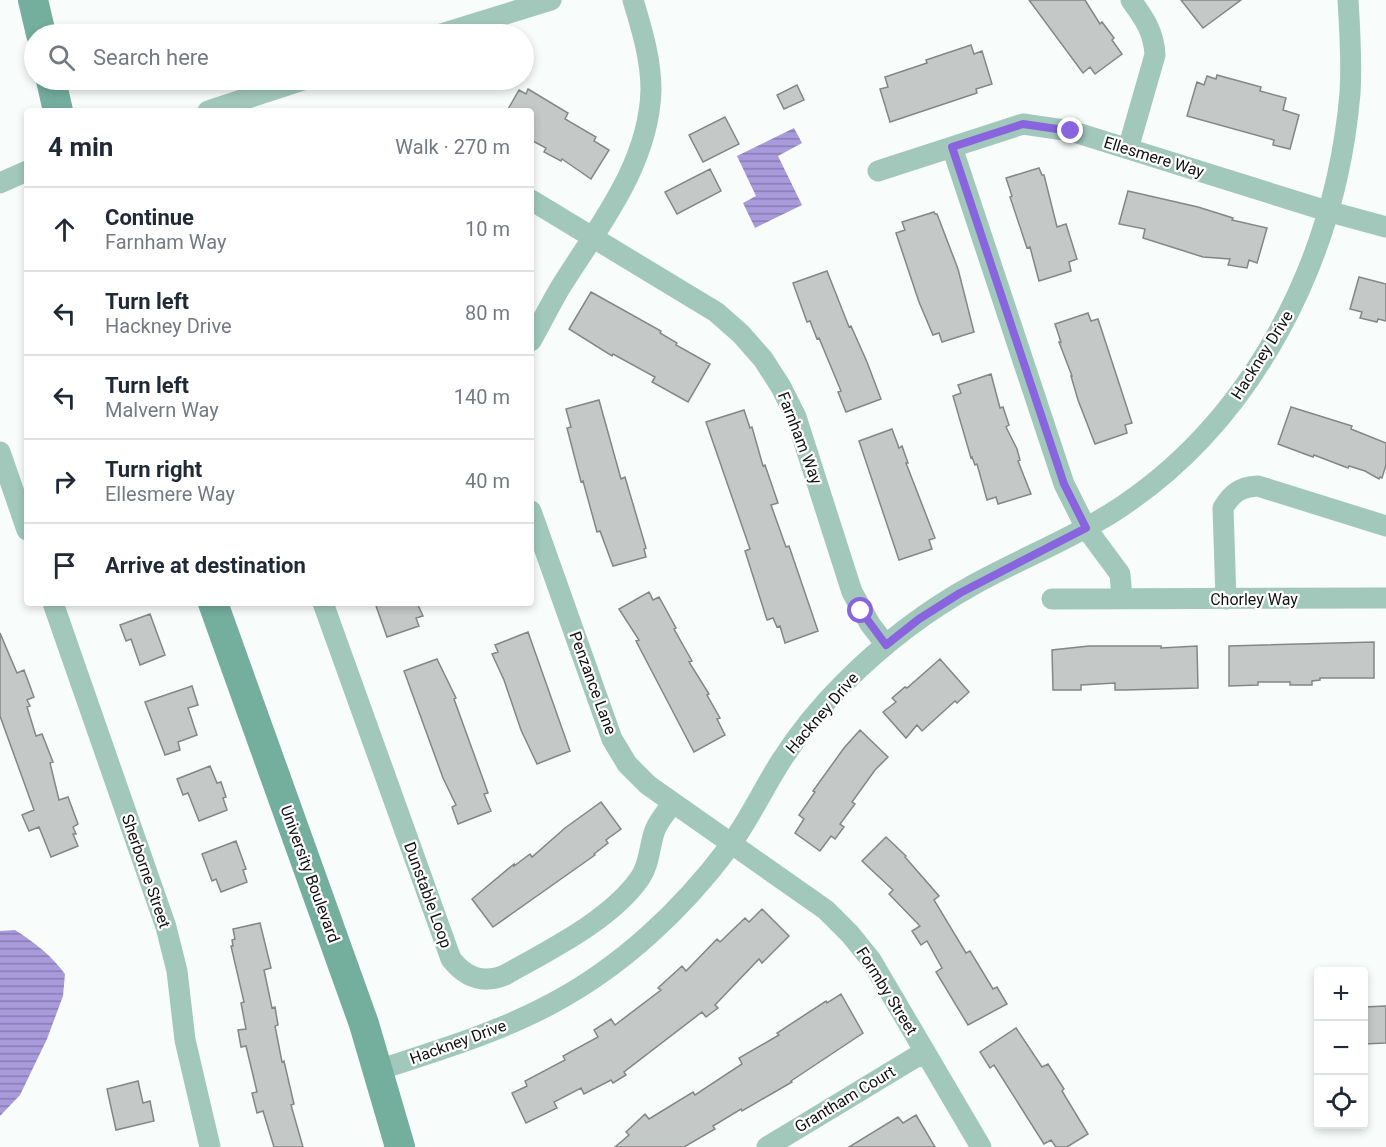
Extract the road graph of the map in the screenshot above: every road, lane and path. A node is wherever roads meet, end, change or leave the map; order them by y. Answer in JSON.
{"nodes":[{"id":1,"x":33,"y":0,"type":"edge"},
{"id":2,"x":550,"y":0,"type":"edge"},
{"id":3,"x":633,"y":0,"type":"edge"},
{"id":4,"x":1131,"y":0,"type":"edge"},
{"id":5,"x":1348,"y":0,"type":"edge"},
{"id":6,"x":39,"y":24,"type":"edge"},
{"id":7,"x":473,"y":24,"type":"edge"},
{"id":8,"x":53,"y":90,"type":"edge"},
{"id":9,"x":272,"y":90,"type":"edge"},
{"id":10,"x":57,"y":108,"type":"edge"},
{"id":11,"x":217,"y":108,"type":"edge"},
{"id":12,"x":952,"y":147,"type":"junction"},
{"id":13,"x":1128,"y":149,"type":"junction"},
{"id":14,"x":878,"y":171,"type":"dead end"},
{"id":15,"x":24,"y":172,"type":"edge"},
{"id":16,"x":0,"y":183,"type":"edge"},
{"id":17,"x":534,"y":202,"type":"edge"},
{"id":18,"x":1327,"y":211,"type":"junction"},
{"id":19,"x":1386,"y":227,"type":"edge"},
{"id":20,"x":593,"y":237,"type":"junction"},
{"id":21,"x":534,"y":335,"type":"edge"},
{"id":22,"x":0,"y":452,"type":"edge"},
{"id":23,"x":534,"y":519,"type":"edge"},
{"id":24,"x":24,"y":521,"type":"edge"},
{"id":25,"x":1386,"y":526,"type":"edge"},
{"id":26,"x":1086,"y":528,"type":"junction"},
{"id":27,"x":1226,"y":598,"type":"junction"},
{"id":28,"x":1386,"y":598,"type":"edge"},
{"id":29,"x":1052,"y":599,"type":"dead end"},
{"id":30,"x":1122,"y":599,"type":"junction"},
{"id":31,"x":54,"y":606,"type":"edge"},
{"id":32,"x":214,"y":606,"type":"edge"},
{"id":33,"x":324,"y":606,"type":"edge"},
{"id":34,"x":886,"y":645,"type":"junction"},
{"id":35,"x":674,"y":803,"type":"junction"},
{"id":36,"x":732,"y":843,"type":"junction"},
{"id":37,"x":924,"y":1052,"type":"junction"},
{"id":38,"x":378,"y":1070,"type":"junction"},
{"id":39,"x":210,"y":1147,"type":"edge"},
{"id":40,"x":400,"y":1147,"type":"edge"},
{"id":41,"x":767,"y":1147,"type":"edge"},
{"id":42,"x":981,"y":1147,"type":"edge"}],
"edges":[{"from":1,"to":6,"type":"street"},
{"from":2,"to":7,"type":"street"},
{"from":3,"to":20,"type":"street"},
{"from":4,"to":13,"type":"street"},
{"from":5,"to":18,"type":"street","name":"Hackney Drive"},
{"from":8,"to":10,"type":"street"},
{"from":9,"to":11,"type":"street"},
{"from":12,"to":13,"type":"street","name":"Ellesmere Way"},
{"from":12,"to":14,"type":"street","name":"Ellesmere Way"},
{"from":12,"to":26,"type":"street"},
{"from":13,"to":18,"type":"street","name":"Ellesmere Way"},
{"from":15,"to":16,"type":"street"},
{"from":17,"to":20,"type":"street"},
{"from":18,"to":19,"type":"street","name":"Ellesmere Way"},
{"from":18,"to":26,"type":"street","name":"Hackney Drive"},
{"from":20,"to":21,"type":"street"},
{"from":20,"to":34,"type":"street","name":"Farnham Way"},
{"from":22,"to":24,"type":"street"},
{"from":23,"to":35,"type":"street","name":"Penzance Lane"},
{"from":25,"to":27,"type":"street"},
{"from":26,"to":30,"type":"street"},
{"from":26,"to":34,"type":"street","name":"Hackney Drive"},
{"from":27,"to":28,"type":"street","name":"Chorley Way"},
{"from":27,"to":30,"type":"street","name":"Chorley Way"},
{"from":29,"to":30,"type":"street","name":"Chorley Way"},
{"from":31,"to":39,"type":"street","name":"Sherborne Street"},
{"from":32,"to":38,"type":"street","name":"University Boulevard"},
{"from":33,"to":35,"type":"street","name":"Dunstable Loop"},
{"from":34,"to":36,"type":"street","name":"Hackney Drive"},
{"from":35,"to":36,"type":"street","name":"Penzance Lane"},
{"from":36,"to":37,"type":"street","name":"Formby Street"},
{"from":36,"to":38,"type":"street","name":"Hackney Drive"},
{"from":37,"to":41,"type":"street","name":"Grantham Court"},
{"from":37,"to":42,"type":"street","name":"Formby Street"},
{"from":38,"to":40,"type":"street","name":"University Boulevard"}]}
